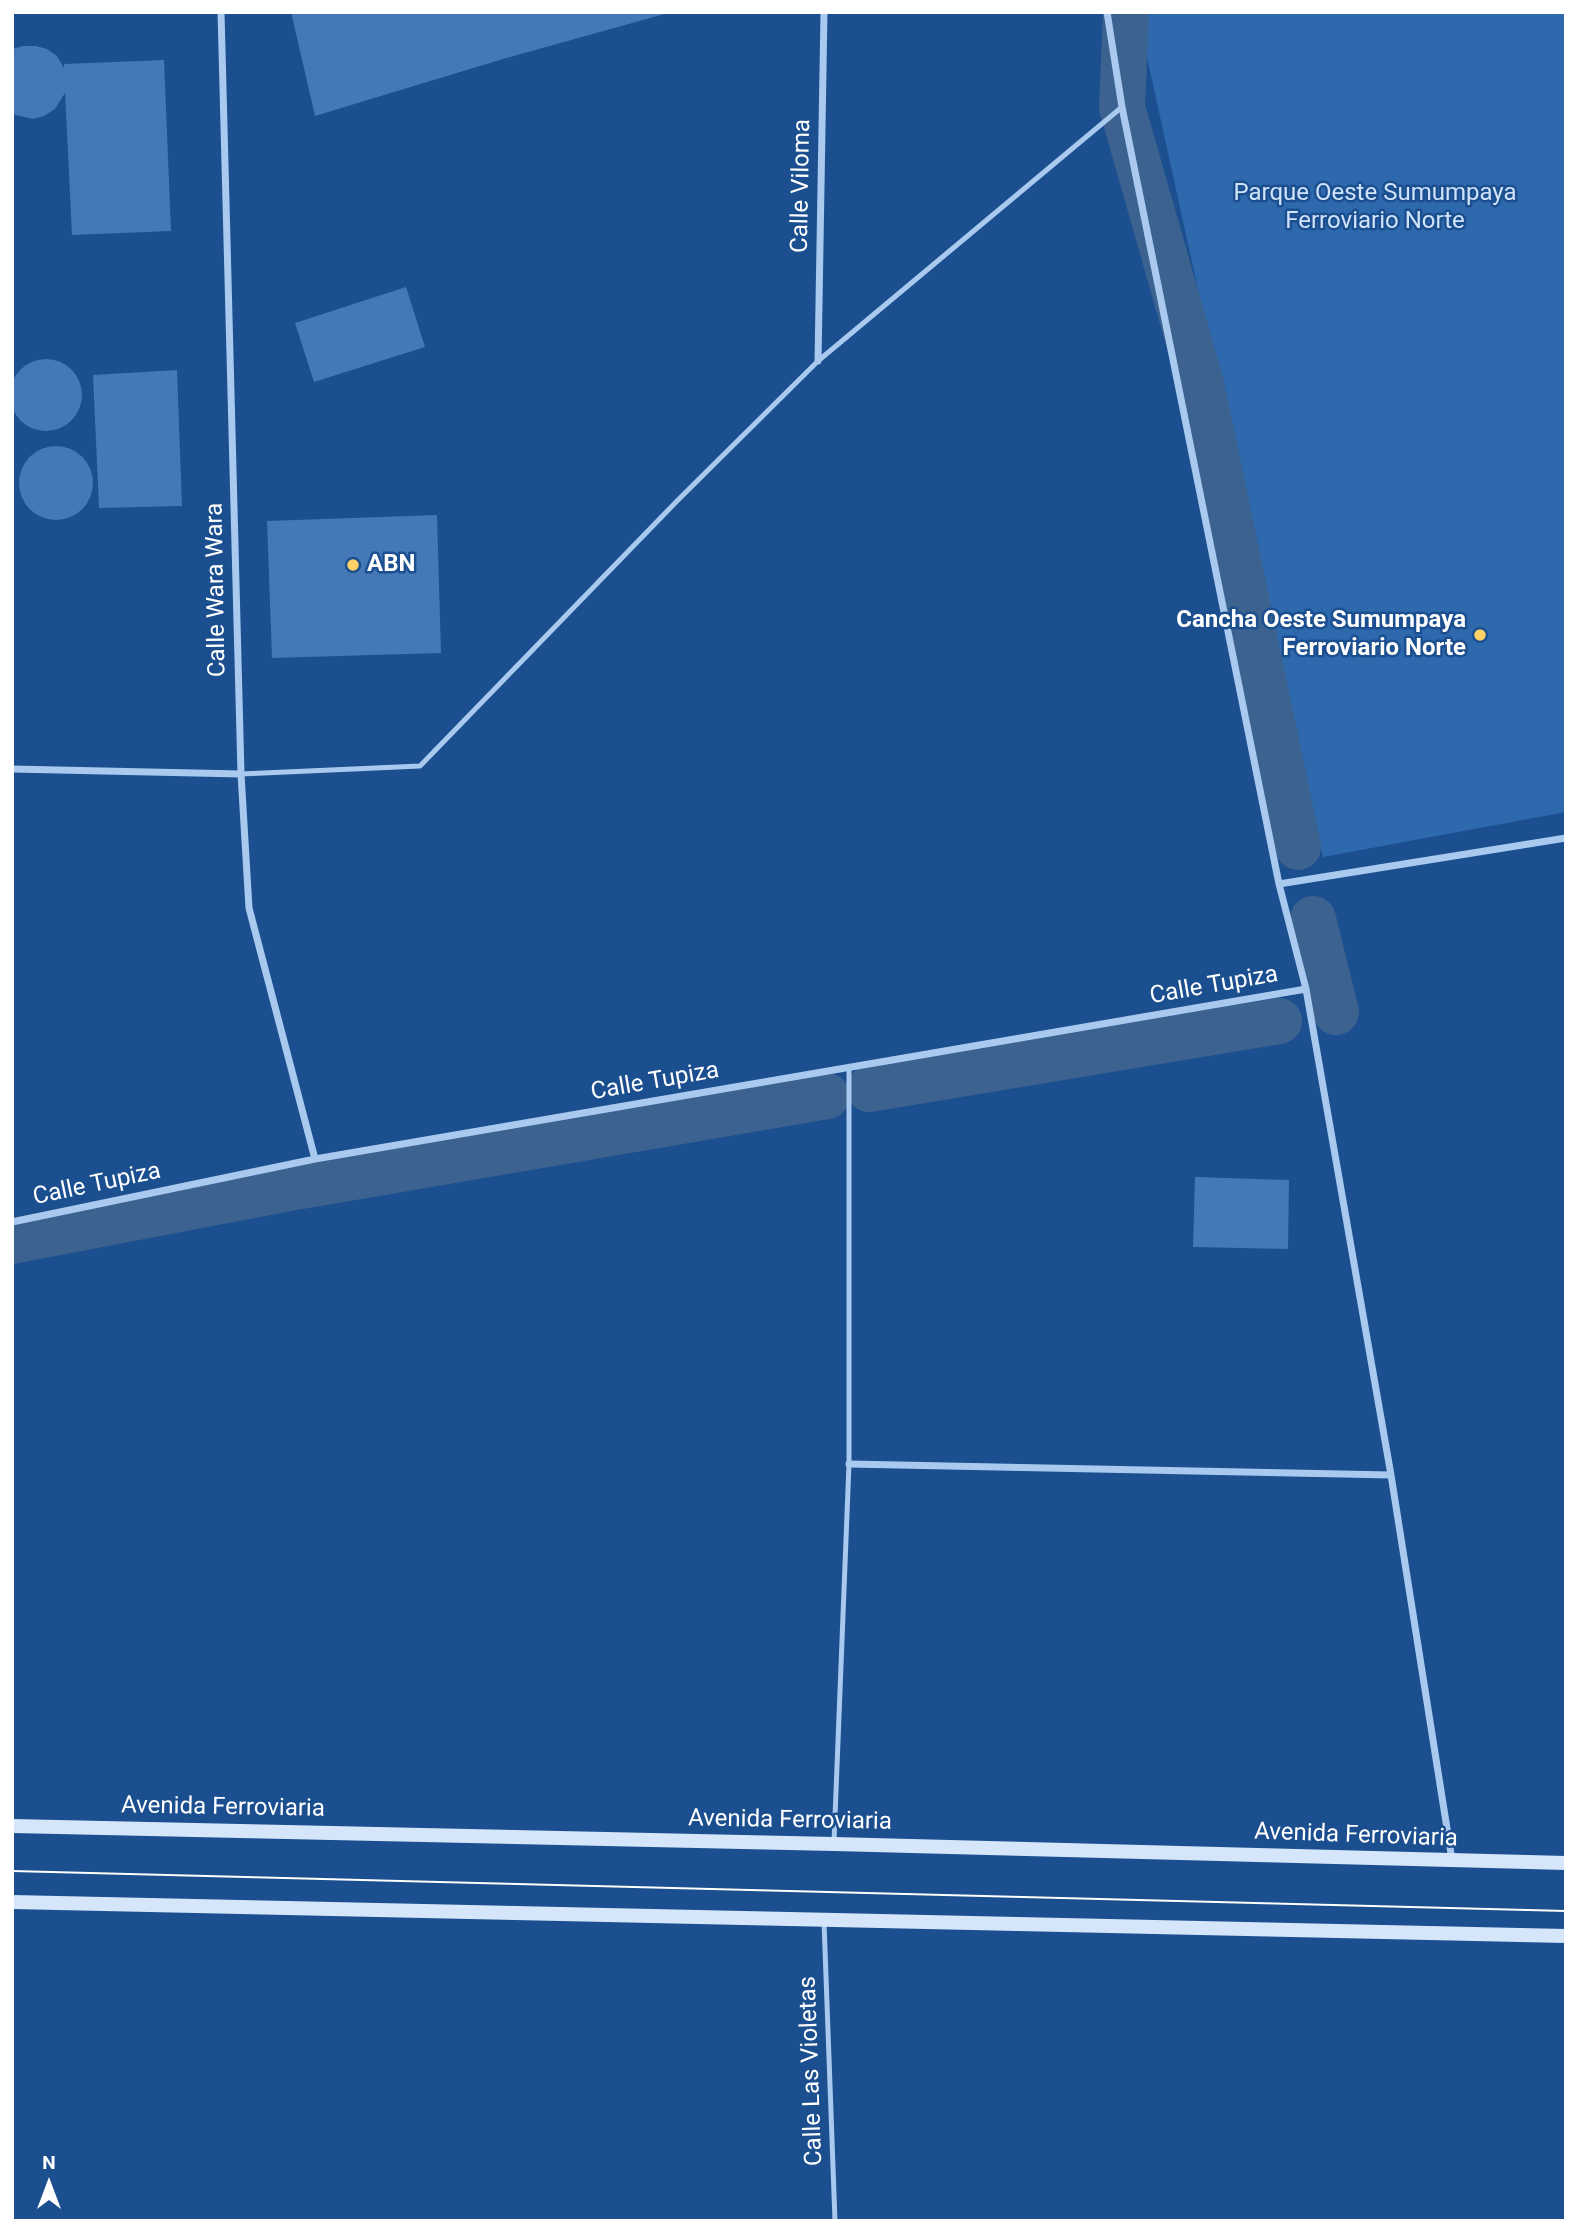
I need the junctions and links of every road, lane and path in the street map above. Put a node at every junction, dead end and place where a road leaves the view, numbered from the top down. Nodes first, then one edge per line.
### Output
1 (221, 12) edge
2 (824, 12) edge
3 (1107, 12) edge
4 (1122, 107) junction
5 (818, 361) junction
6 (12, 769) edge
7 (241, 774) junction
8 (1566, 838) edge
9 (1279, 884) junction
10 (1306, 989) junction
11 (849, 1069) junction
12 (315, 1159) junction
13 (12, 1222) edge
14 (849, 1464) junction
15 (1391, 1475) junction
16 (12, 1826) edge
17 (834, 1844) junction
18 (1452, 1861) junction
19 (1566, 1863) edge
20 (12, 1902) edge
21 (824, 1919) junction
22 (1566, 1936) edge
23 (835, 2221) edge

1 - 7 street, Calle Wara Wara
2 - 5 street, Calle Viloma
3 - 4 street
4 - 5 lane
4 - 9 street
5 - 7 lane
6 - 7 street
7 - 12 street, Calle Wara Wara
8 - 9 street
9 - 10 street
10 - 11 street, Calle Tupiza
10 - 15 street
11 - 12 street, Calle Tupiza
11 - 14 lane
12 - 13 street, Calle Tupiza
14 - 15 street
14 - 17 lane
15 - 18 street
16 - 17 street, Avenida Ferroviaria
17 - 18 street, Avenida Ferroviaria
18 - 19 street, Avenida Ferroviaria
20 - 21 street
21 - 22 street
21 - 23 lane, Calle Las Violetas

